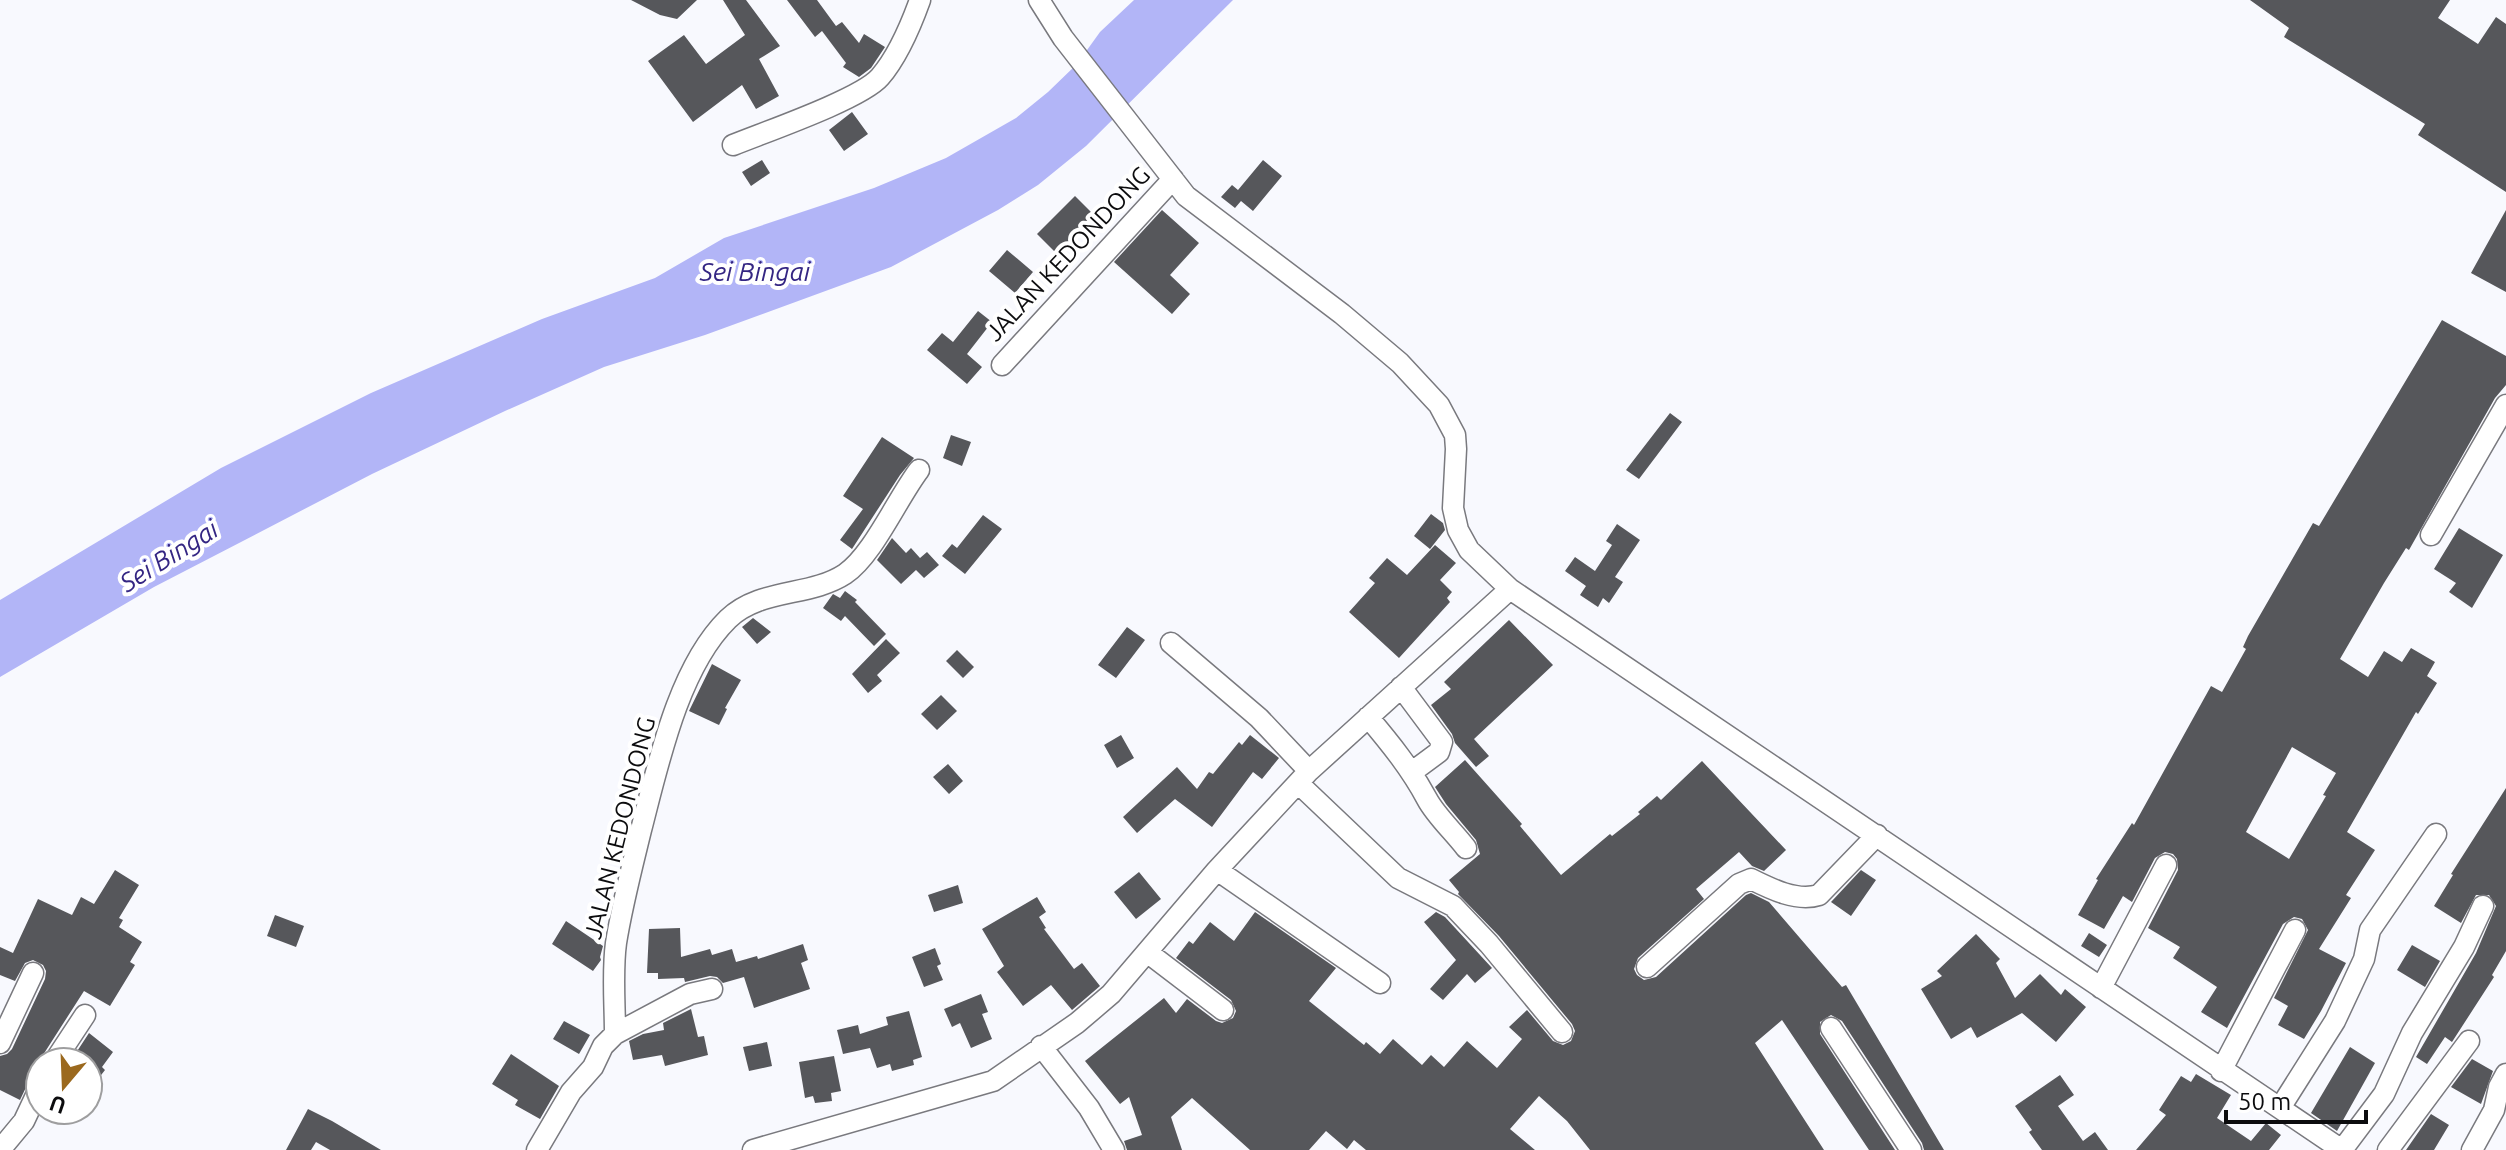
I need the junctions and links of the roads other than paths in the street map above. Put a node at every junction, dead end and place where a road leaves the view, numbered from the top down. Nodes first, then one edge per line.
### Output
1 (920, 0) edge
2 (1039, 0) edge
3 (733, 145) dead end
4 (1173, 179) junction
5 (1002, 365) dead end
6 (2506, 405) edge
7 (919, 470) dead end
8 (2431, 535) dead end
9 (1510, 589) junction
10 (1171, 643) dead end
11 (1401, 687) junction
12 (1368, 717) junction
13 (1412, 772) junction
14 (1304, 777) junction
15 (2436, 834) dead end
16 (1877, 835) junction
17 (1466, 848) dead end
18 (2166, 865) dead end
19 (1217, 870) junction
20 (2483, 906) dead end
21 (2295, 930) dead end
22 (1147, 952) junction
23 (1647, 967) dead end
24 (33, 973) dead end
25 (1380, 983) dead end
26 (2101, 988) junction
27 (712, 989) dead end
28 (1223, 1010) dead end
29 (85, 1015) dead end
30 (1831, 1028) dead end
31 (1562, 1032) dead end
32 (615, 1034) junction
33 (2469, 1041) dead end
34 (0, 1043) edge
35 (65, 1046) edge
36 (1041, 1046) junction
37 (2221, 1071) junction
38 (2506, 1074) edge
39 (2280, 1108) junction
40 (24, 1121) edge
41 (0, 1150) edge
42 (537, 1150) edge
43 (753, 1150) edge
44 (1114, 1150) edge
45 (1911, 1150) edge
46 (2342, 1150) edge
47 (2388, 1150) edge
48 (2472, 1150) edge

1 - 3 street
2 - 4 street
4 - 5 street, JALAN KEDONDONG
4 - 9 street
6 - 8 street
7 - 32 street, JALAN KEDONDONG
9 - 11 street
9 - 16 street
10 - 14 street
11 - 12 street
11 - 13 street
12 - 13 street
12 - 14 street
13 - 17 street
14 - 19 street
14 - 31 street
15 - 39 street
16 - 23 street
16 - 26 street
18 - 26 street
19 - 22 street
19 - 25 street
20 - 46 street
21 - 37 street
22 - 28 street
22 - 36 street
24 - 34 street
26 - 37 street
27 - 32 street
29 - 35 street
30 - 45 street
32 - 42 street
33 - 47 street
36 - 43 street
36 - 44 street
37 - 39 street
38 - 48 street
39 - 46 street
40 - 41 street

